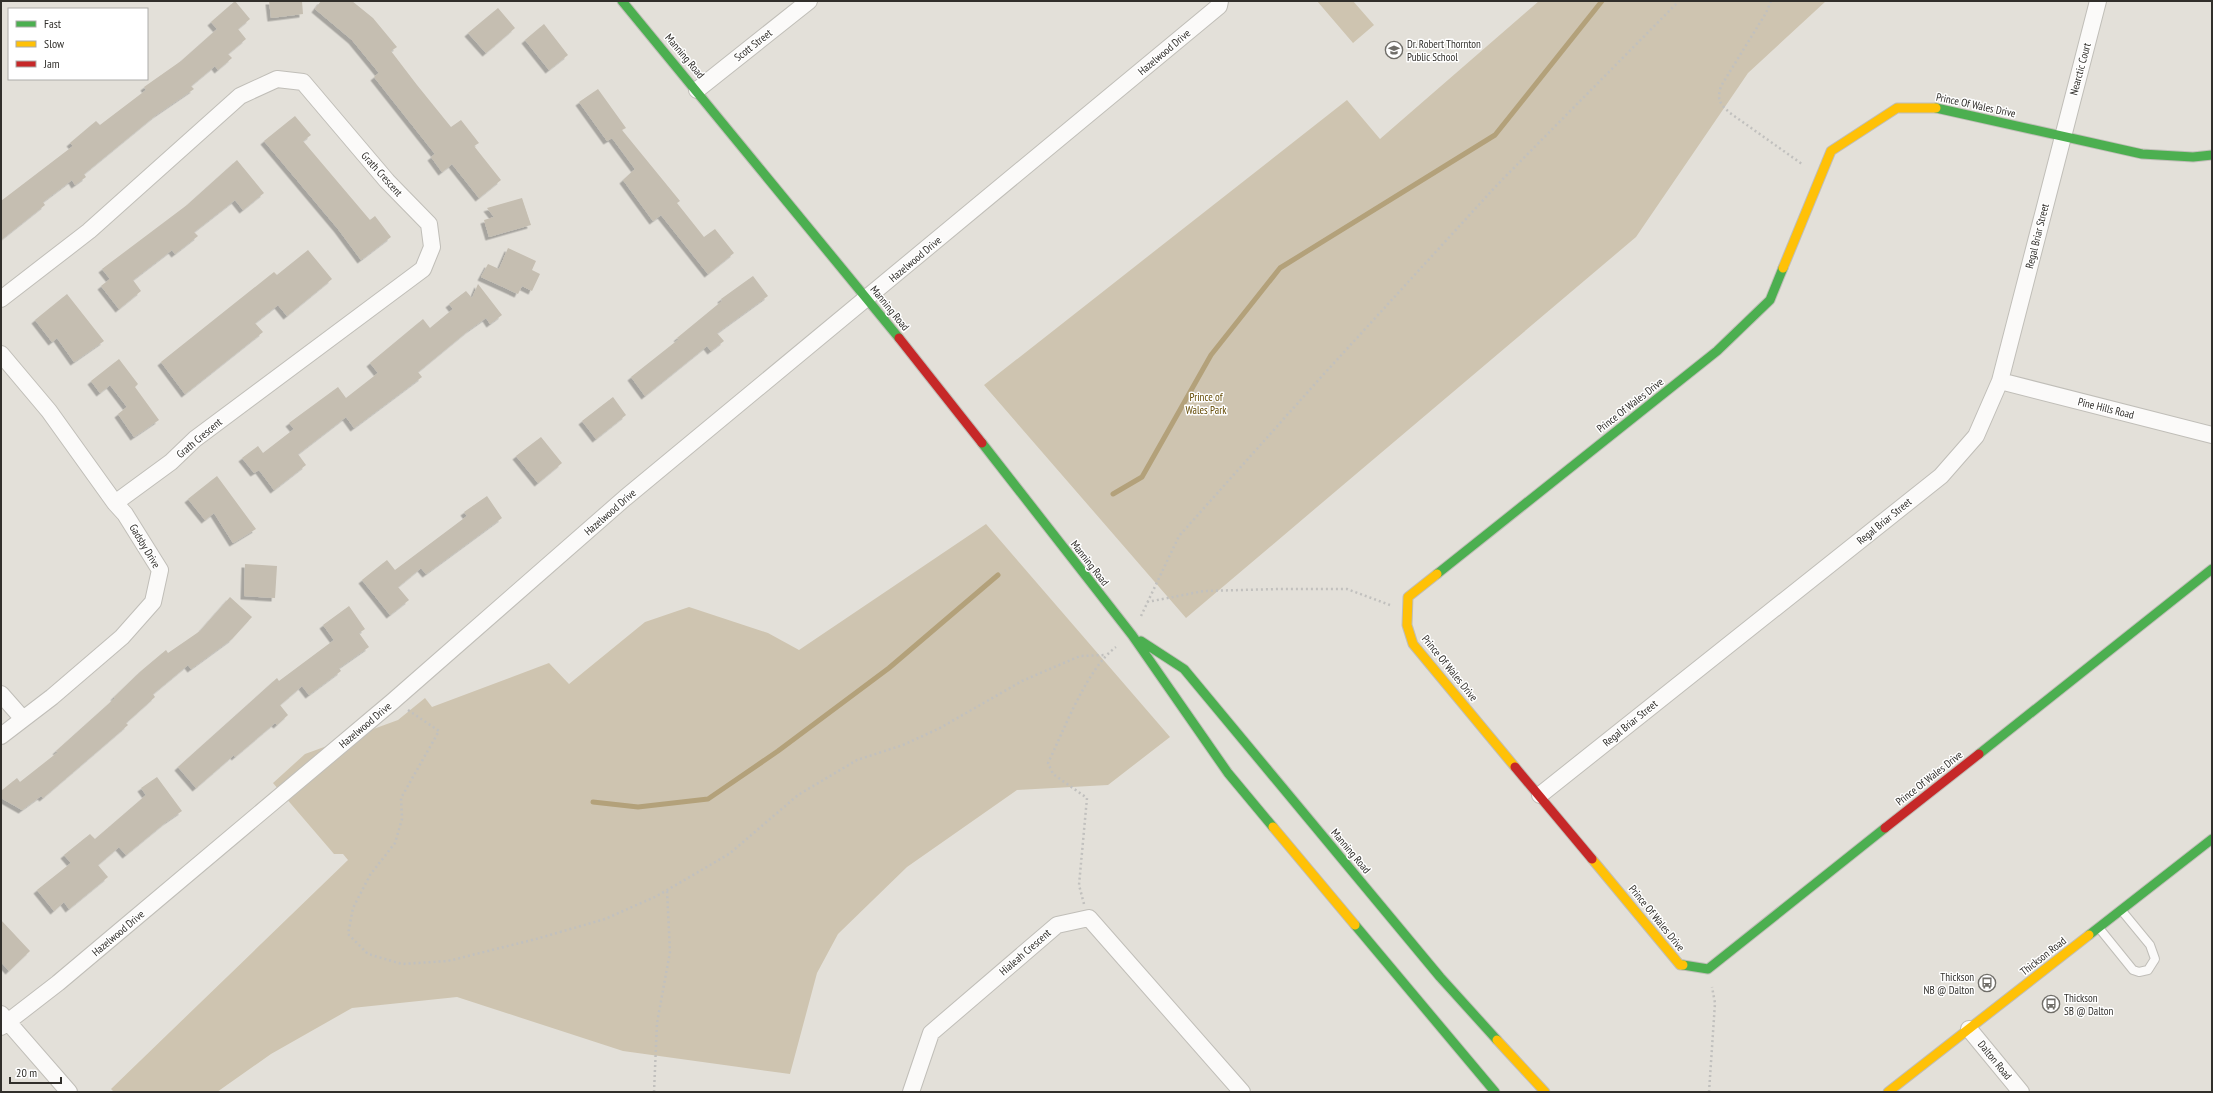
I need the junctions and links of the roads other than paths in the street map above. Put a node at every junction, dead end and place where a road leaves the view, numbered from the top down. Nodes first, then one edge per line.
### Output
1 (622, 1) edge
2 (809, 1) edge
3 (1220, 1) edge
4 (2098, 1) edge
5 (697, 90) junction
6 (2062, 136) junction
7 (2212, 155) edge
8 (1, 299) edge
9 (867, 299) junction
10 (1, 354) edge
11 (2000, 381) junction
12 (2212, 435) edge
13 (116, 503) junction
14 (2212, 569) edge
15 (1132, 635) junction
16 (1, 694) edge
17 (23, 719) junction
18 (1, 736) edge
19 (1540, 795) junction
20 (2212, 839) edge
21 (2121, 910) junction
22 (2099, 927) junction
23 (3, 1021) edge
24 (1969, 1029) junction
25 (69, 1092) edge
26 (911, 1092) edge
27 (1242, 1092) edge
28 (1495, 1092) edge
29 (1545, 1092) edge
30 (1888, 1092) edge
31 (2021, 1092) edge

1 - 5 main road, Manning Road
2 - 5 street, Scott Street
3 - 9 street, Hazelwood Drive
4 - 6 street, Nearctic Court
5 - 9 main road, Manning Road
6 - 7 main road, Prince Of Wales Drive
6 - 11 street, Regal Briar Street
6 - 19 main road, Prince Of Wales Drive
8 - 13 street, Grath Crescent
9 - 15 main road, Manning Road
9 - 23 street, Hazelwood Drive
10 - 13 street, Gadsby Drive
11 - 12 street, Pine Hills Road
11 - 19 street, Regal Briar Street
13 - 17 street, Gadsby Drive
14 - 19 main road, Prince Of Wales Drive
15 - 28 main road, Manning Road
15 - 29 main road, Manning Road
16 - 17 street
17 - 18 street, Gadsby Drive
20 - 21 main road, Thickson Road
21 - 22 main road, Thickson Road
21 - 22 lane
22 - 24 main road, Thickson Road
23 - 25 street
24 - 30 main road, Thickson Road
24 - 31 street, Dalton Road
26 - 27 street, Hialeah Crescent

